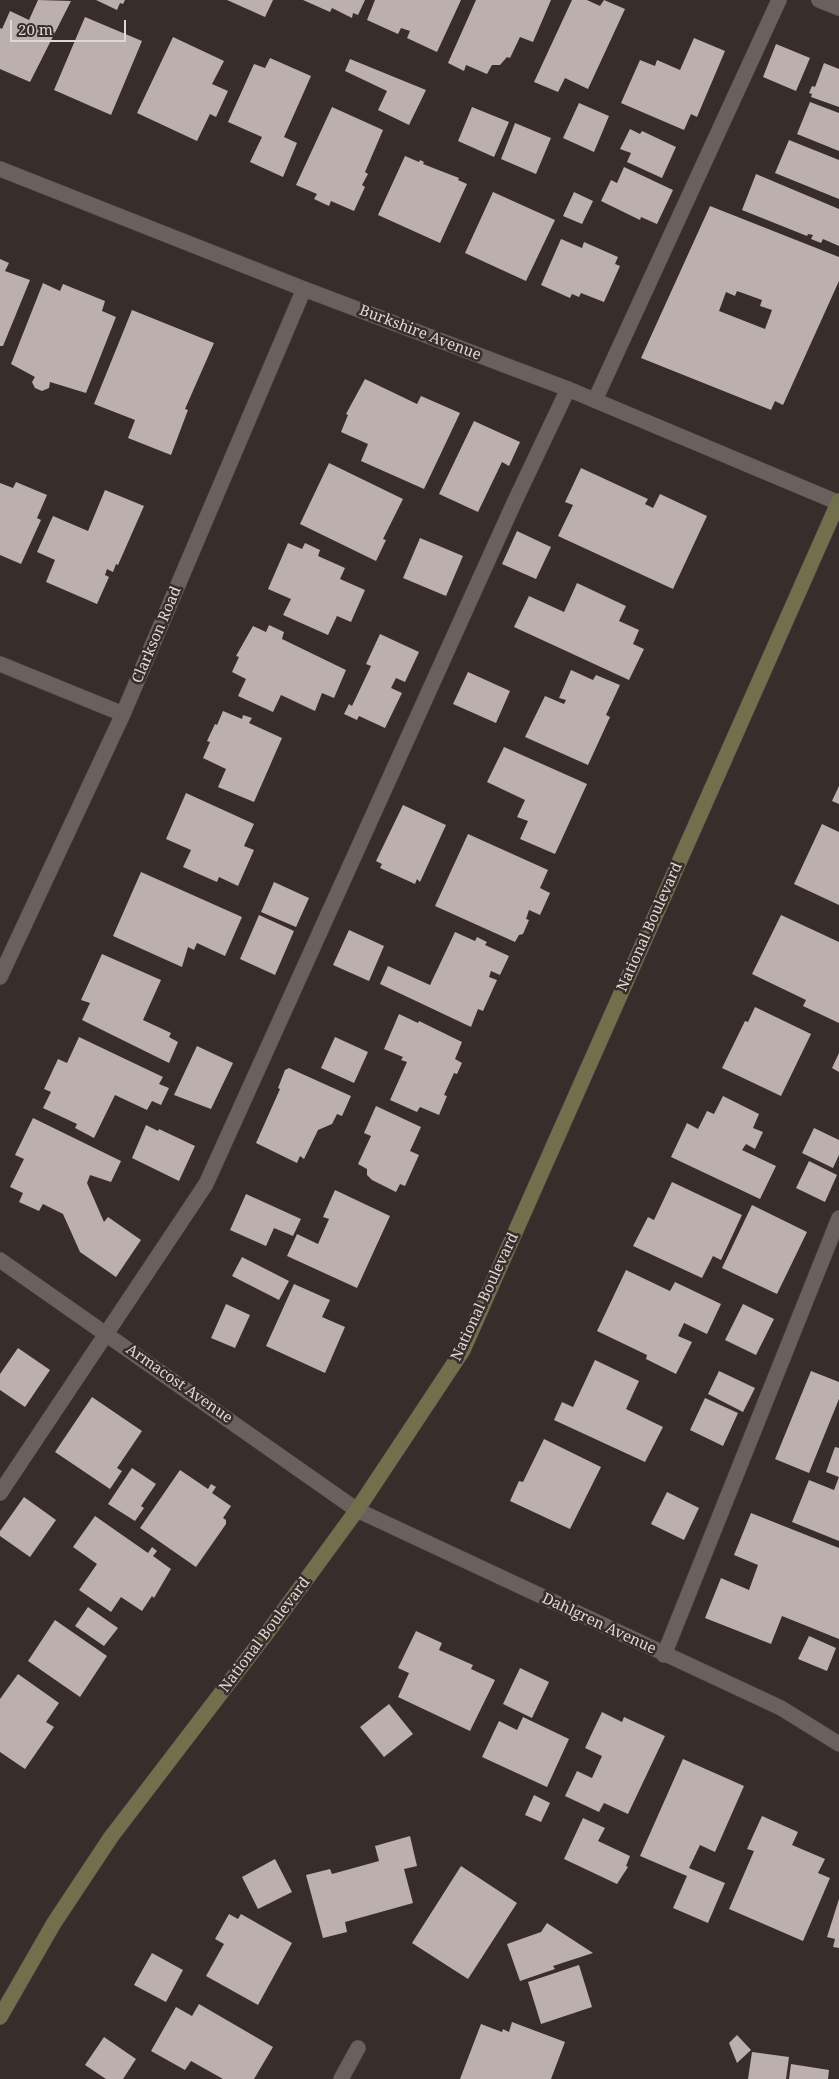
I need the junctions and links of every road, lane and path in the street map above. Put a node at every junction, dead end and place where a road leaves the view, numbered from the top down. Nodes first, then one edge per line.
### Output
1 (779, 0) edge
2 (819, 0) edge
3 (839, 8) edge
4 (0, 169) edge
5 (304, 289) junction
6 (568, 389) junction
7 (596, 400) junction
8 (839, 502) edge
9 (0, 664) edge
10 (122, 714) junction
11 (0, 977) edge
12 (839, 1218) edge
13 (0, 1260) edge
14 (108, 1333) junction
15 (0, 1493) edge
16 (357, 1510) junction
17 (664, 1655) junction
18 (839, 1744) edge
19 (0, 2017) edge
20 (358, 2048) dead end
21 (341, 2079) edge

1 - 7 street
2 - 3 street
4 - 5 street, Burkshire Avenue
5 - 6 street, Burkshire Avenue
5 - 10 street, Clarkson Road
6 - 7 street, Burkshire Avenue
6 - 14 street
7 - 8 street, Burkshire Avenue
8 - 16 main road, National Boulevard
9 - 10 street
10 - 11 street, Clarkson Road
12 - 17 street
13 - 14 street, Armacost Avenue
14 - 15 street
14 - 16 street, Armacost Avenue
16 - 17 street, Dahlgren Avenue
16 - 19 main road, National Boulevard
17 - 18 street, Dahlgren Avenue
20 - 21 street

